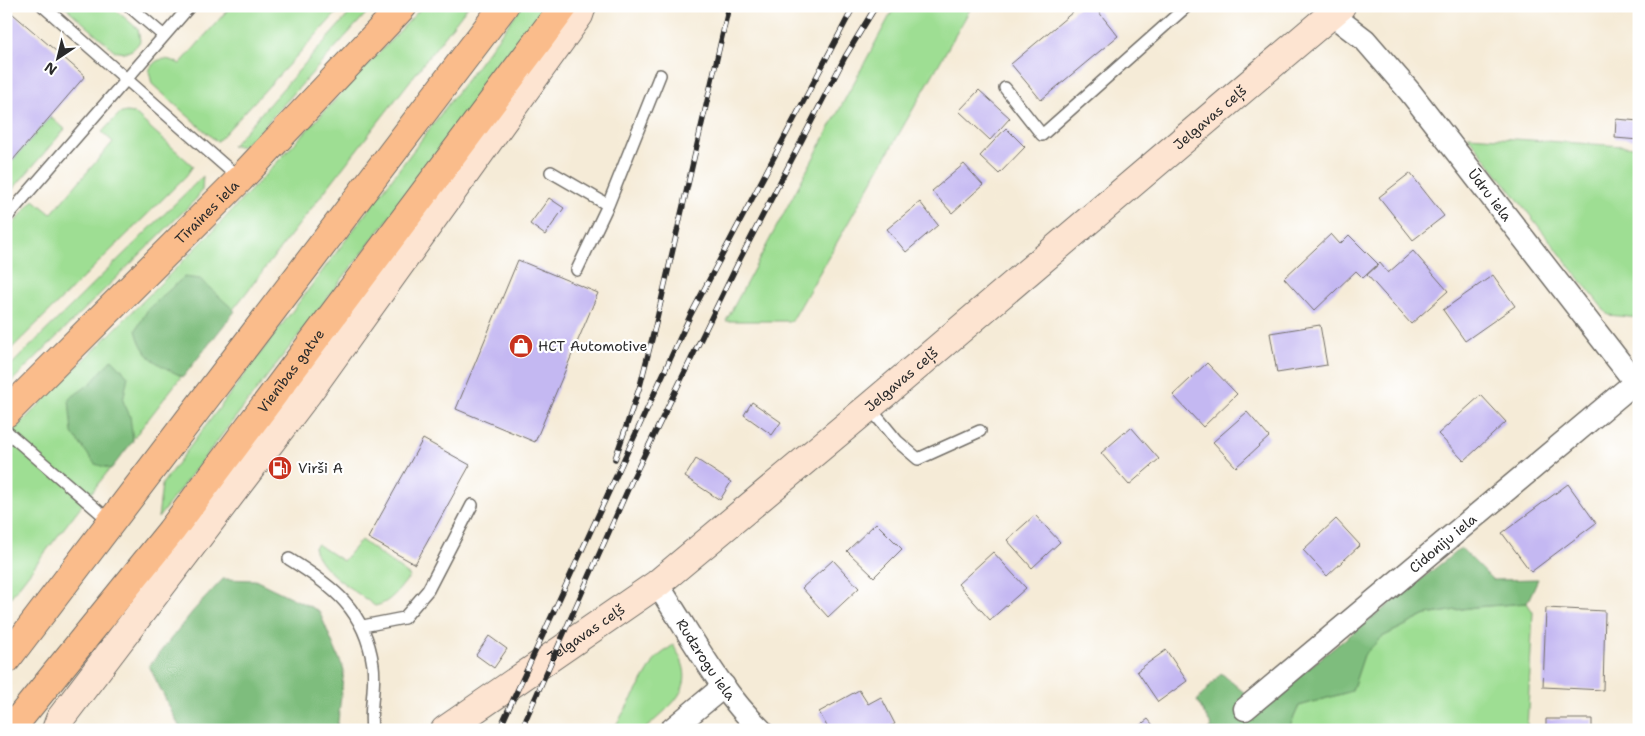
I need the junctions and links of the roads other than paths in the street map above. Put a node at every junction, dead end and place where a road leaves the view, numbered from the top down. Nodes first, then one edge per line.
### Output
1 (43, 6) edge
2 (129, 6) edge
3 (190, 6) edge
4 (403, 6) edge
5 (504, 6) edge
6 (564, 6) edge
7 (582, 6) edge
8 (1187, 6) edge
9 (1330, 9) edge
10 (164, 36) junction
11 (660, 75) dead end
12 (126, 80) junction
13 (1004, 88) dead end
14 (551, 172) dead end
15 (240, 179) junction
16 (608, 206) junction
17 (6, 218) edge
18 (577, 270) dead end
19 (1637, 382) edge
20 (869, 407) junction
21 (6, 413) edge
22 (6, 431) edge
23 (980, 431) dead end
24 (472, 505) dead end
25 (112, 523) junction
26 (289, 559) dead end
27 (657, 584) junction
28 (362, 626) junction
29 (6, 660) edge
30 (724, 686) junction
31 (1245, 709) dead end
32 (10, 730) edge
33 (56, 730) edge
34 (372, 730) edge
35 (445, 730) edge
36 (671, 730) edge
37 (761, 730) edge

1 - 12 lane
2 - 10 lane
3 - 10 lane
4 - 15 highway, Tīraines iela
5 - 25 highway
6 - 32 highway, Vienības gatve
7 - 33 main road, Vienības gatve
8 - 13 lane
9 - 19 street, Ūdru iela
9 - 20 main road, Jelgavas ceļš
10 - 12 lane
11 - 16 lane
12 - 15 lane
12 - 17 lane
14 - 16 lane
15 - 21 highway, Tīraines iela
16 - 18 lane
19 - 31 street, Cidoniju iela
20 - 23 lane
20 - 27 main road, Jelgavas ceļš
22 - 25 lane
24 - 28 lane
25 - 29 highway
26 - 28 lane
27 - 30 street, Rudzrogu iela
27 - 35 main road, Jelgavas ceļš
28 - 34 lane
30 - 36 street
30 - 37 street, Rudzrogu iela

